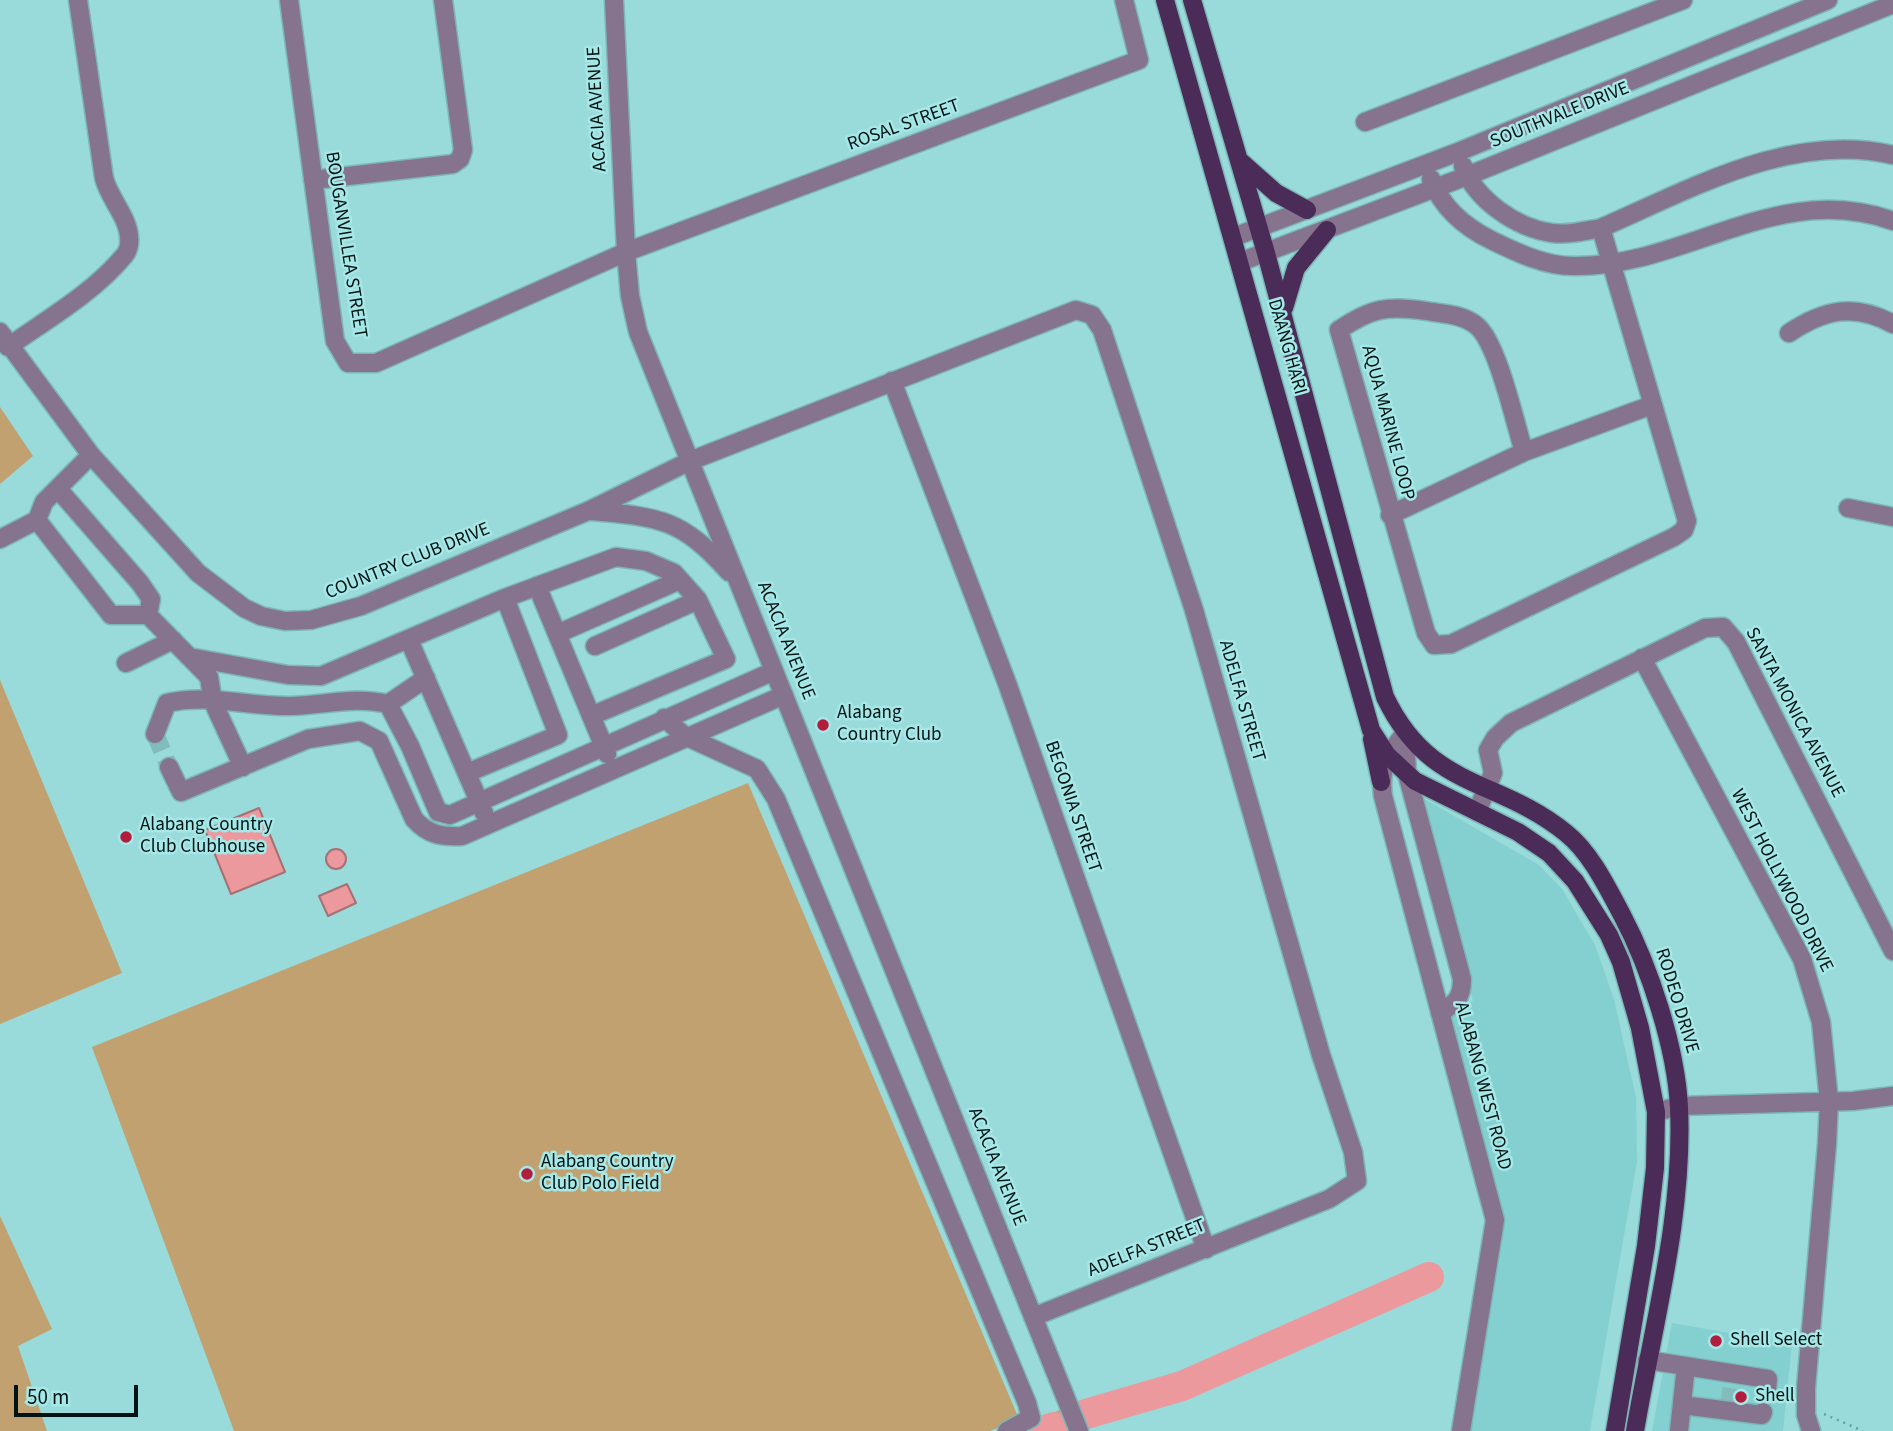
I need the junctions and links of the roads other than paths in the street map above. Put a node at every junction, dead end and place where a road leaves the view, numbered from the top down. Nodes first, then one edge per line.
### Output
1 (78, 0) edge
2 (289, 0) edge
3 (443, 0) edge
4 (614, 0) edge
5 (1124, 0) edge
6 (1165, 0) edge
7 (1192, 0) edge
8 (1683, 0) edge
9 (1828, 0) edge
10 (1893, 4) edge
11 (1365, 122) dead end
12 (1458, 152) junction
13 (1893, 155) edge
14 (1238, 159) junction
15 (1425, 165) junction
16 (1467, 176) junction
17 (313, 180) junction
18 (1434, 188) junction
19 (1307, 210) junction
20 (1893, 221) edge
21 (1259, 228) junction
22 (1601, 228) junction
23 (1327, 230) junction
24 (1234, 237) junction
25 (626, 252) junction
26 (1266, 253) junction
27 (1240, 262) junction
28 (1613, 264) junction
29 (1283, 315) junction
30 (1893, 324) edge
31 (1789, 333) dead end
32 (4, 340) edge
33 (891, 381) junction
34 (1652, 405) junction
35 (1524, 452) junction
36 (91, 455) junction
37 (690, 461) junction
38 (58, 489) junction
39 (1848, 508) dead end
40 (588, 511) junction
41 (1390, 515) junction
42 (1893, 517) edge
43 (37, 520) junction
44 (0, 538) edge
45 (680, 580) junction
46 (738, 582) junction
47 (537, 586) junction
48 (505, 598) junction
49 (698, 600) junction
50 (148, 615) junction
51 (557, 634) junction
52 (173, 640) junction
53 (409, 640) junction
54 (595, 646) dead end
55 (189, 657) junction
56 (1642, 658) junction
57 (126, 663) dead end
58 (774, 671) junction
59 (426, 678) junction
60 (784, 695) junction
61 (1385, 697) joint
62 (214, 702) junction
63 (388, 704) junction
64 (1365, 705) junction
65 (591, 716) junction
66 (664, 718) junction
67 (1405, 733) junction
68 (155, 734) dead end
69 (685, 736) junction
70 (603, 746) junction
71 (1387, 755) junction
72 (169, 767) tunnel mouth
73 (243, 767) junction
74 (614, 770) junction
75 (467, 773) junction
76 (1407, 774) junction
77 (1381, 782) junction
78 (1485, 790) junction
79 (480, 802) junction
80 (1477, 812) junction
81 (490, 825) junction
82 (1893, 951) edge
83 (1440, 1013) junction
84 (1893, 1096) edge
85 (1829, 1101) junction
86 (1679, 1106) junction
87 (1656, 1112) junction
88 (1206, 1249) junction
89 (1033, 1317) junction
90 (1647, 1360) junction
91 (1686, 1366) junction
92 (1767, 1390) dead end
93 (1682, 1405) junction
94 (1763, 1412) dead end
95 (1007, 1431) edge
96 (1079, 1431) edge
97 (1461, 1431) edge
98 (1615, 1431) edge
99 (1635, 1431) edge
100 (1679, 1431) edge
101 (1811, 1431) edge

1 - 32 street
2 - 17 street, BOUGANVILLEA STREET
3 - 17 street
4 - 25 street, ACACIA AVENUE
5 - 25 street, ROSAL STREET
6 - 24 main road, DAANG HARI
7 - 14 main road, DAANG HARI
8 - 11 street
9 - 12 street, SOUTHVALE DRIVE
10 - 16 street, SOUTHVALE DRIVE
12 - 15 street, SOUTHVALE DRIVE
12 - 16 street
13 - 22 street
14 - 19 main road
14 - 21 main road, DAANG HARI
15 - 18 street
15 - 19 street, SOUTHVALE DRIVE
16 - 18 street, SOUTHVALE DRIVE
16 - 22 street
17 - 25 street, BOUGANVILLEA STREET
18 - 23 street, SOUTHVALE DRIVE
18 - 28 street
19 - 21 street, SOUTHVALE DRIVE
20 - 28 street
21 - 24 street, SOUTHVALE DRIVE
21 - 26 main road, DAANG HARI
22 - 28 street
23 - 26 street, SOUTHVALE DRIVE
23 - 29 main road
24 - 27 main road, DAANG HARI
25 - 37 street, ACACIA AVENUE
26 - 27 street, SOUTHVALE DRIVE
26 - 29 main road, DAANG HARI
27 - 64 main road, DAANG HARI
28 - 34 street
29 - 61 main road, DAANG HARI
30 - 31 street
32 - 36 street, COUNTRY CLUB DRIVE
33 - 37 street, ADELFA STREET
33 - 88 street, BEGONIA STREET
33 - 88 street, ADELFA STREET
34 - 35 street
34 - 41 street
35 - 41 street
35 - 41 street, AQUA MARINE LOOP
36 - 38 street
36 - 40 street, COUNTRY CLUB DRIVE
37 - 40 street, COUNTRY CLUB DRIVE
37 - 46 street, ACACIA AVENUE
38 - 43 street
38 - 50 street
39 - 42 street
40 - 46 street
43 - 44 street
43 - 50 street
45 - 47 street
45 - 49 street
45 - 51 street
46 - 58 street, ACACIA AVENUE
47 - 48 street
47 - 51 street
48 - 53 street
48 - 75 street
49 - 54 street
49 - 65 street
50 - 52 street
51 - 65 street
52 - 55 street
52 - 57 street
53 - 55 street
53 - 59 street
55 - 62 street
56 - 78 street, SANTA MONICA AVENUE
56 - 82 street, SANTA MONICA AVENUE
56 - 85 street, WEST HOLLYWOOD DRIVE
58 - 60 street, ACACIA AVENUE
58 - 66 street
59 - 63 street
59 - 75 street
60 - 69 street
60 - 89 street, ACACIA AVENUE
61 - 67 main road, RODEO DRIVE
62 - 63 street
62 - 68 street
62 - 73 street
63 - 79 street
64 - 71 main road
64 - 77 main road
65 - 70 street
66 - 69 street
66 - 70 street
67 - 71 street
67 - 76 street
67 - 78 main road, RODEO DRIVE
69 - 74 street
69 - 95 street
70 - 74 street
70 - 79 street
71 - 76 main road
71 - 77 street, ALABANG WEST ROAD
72 - 73 street
73 - 81 street
74 - 81 street
75 - 79 street
76 - 80 main road
76 - 83 street
77 - 83 street, ALABANG WEST ROAD
78 - 80 street, SANTA MONICA AVENUE
78 - 86 main road, RODEO DRIVE
79 - 81 street
80 - 87 main road
83 - 97 street, ALABANG WEST ROAD
84 - 85 street
85 - 86 street
85 - 101 street, WEST HOLLYWOOD DRIVE
86 - 87 street
86 - 90 main road, RODEO DRIVE
87 - 98 main road
88 - 89 street, ADELFA STREET
89 - 96 street, ACACIA AVENUE
90 - 91 street
90 - 99 main road, RODEO DRIVE
91 - 92 street
91 - 93 street
93 - 94 street
93 - 100 street

